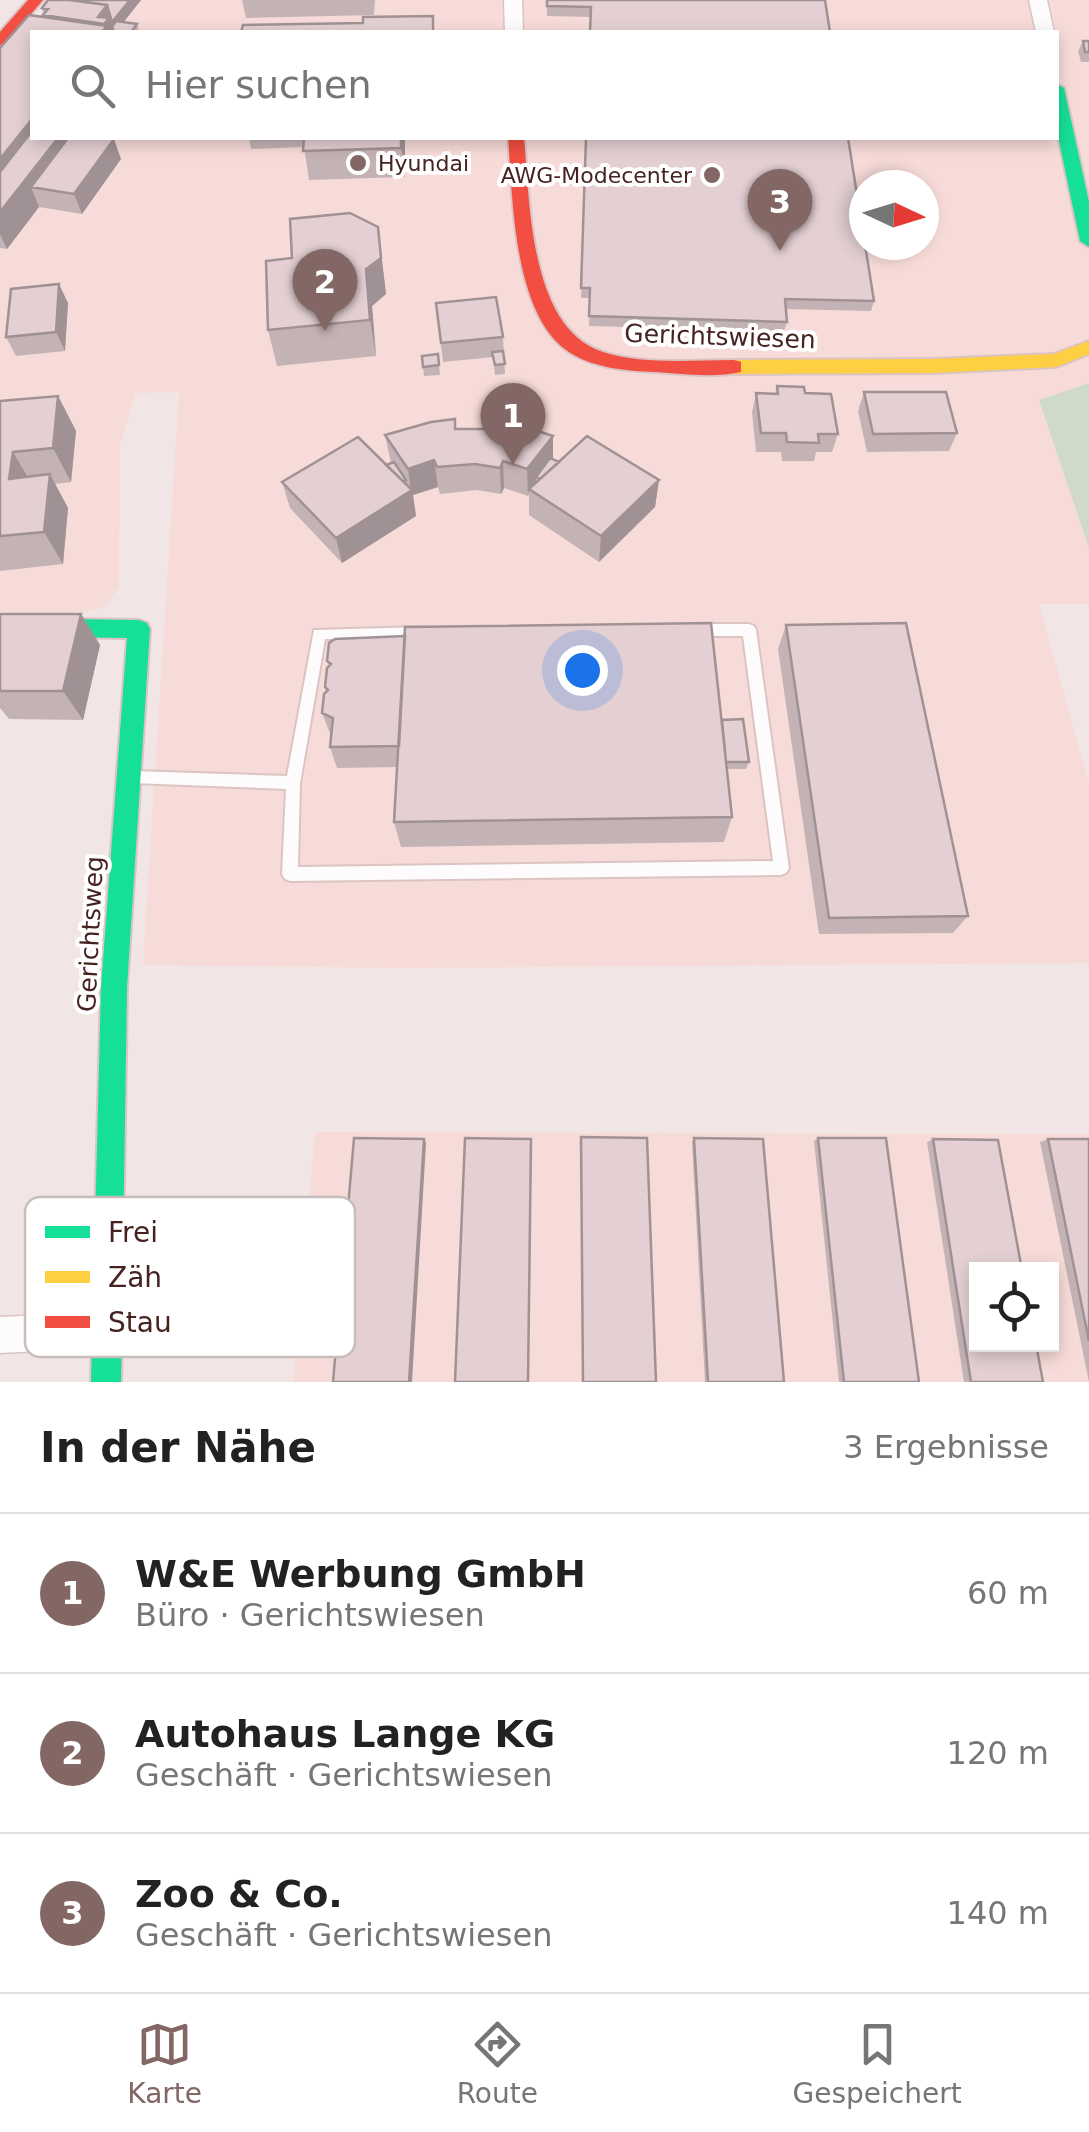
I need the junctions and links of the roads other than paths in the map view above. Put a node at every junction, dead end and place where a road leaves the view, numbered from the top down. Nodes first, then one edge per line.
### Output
1 (36, 0) edge
2 (513, 0) edge
3 (1038, 0) edge
4 (514, 30) edge
5 (1044, 30) edge
6 (0, 41) edge
7 (1059, 102) edge
8 (516, 140) edge
9 (1089, 241) edge
10 (1089, 347) edge
11 (0, 627) edge
12 (670, 630) edge
13 (433, 633) edge
14 (128, 777) junction
15 (292, 782) junction
16 (108, 1197) edge
17 (25, 1334) edge
18 (0, 1335) edge
19 (105, 1357) edge
20 (106, 1382) edge

1 - 6 street
2 - 4 street
3 - 5 street
7 - 9 street
8 - 10 street, Gerichtswiesen
11 - 14 street, Gerichtsweg
12 - 15 lane
13 - 15 lane
14 - 15 lane
14 - 16 street, Gerichtsweg
17 - 18 street
19 - 20 street, Gerichtsweg

